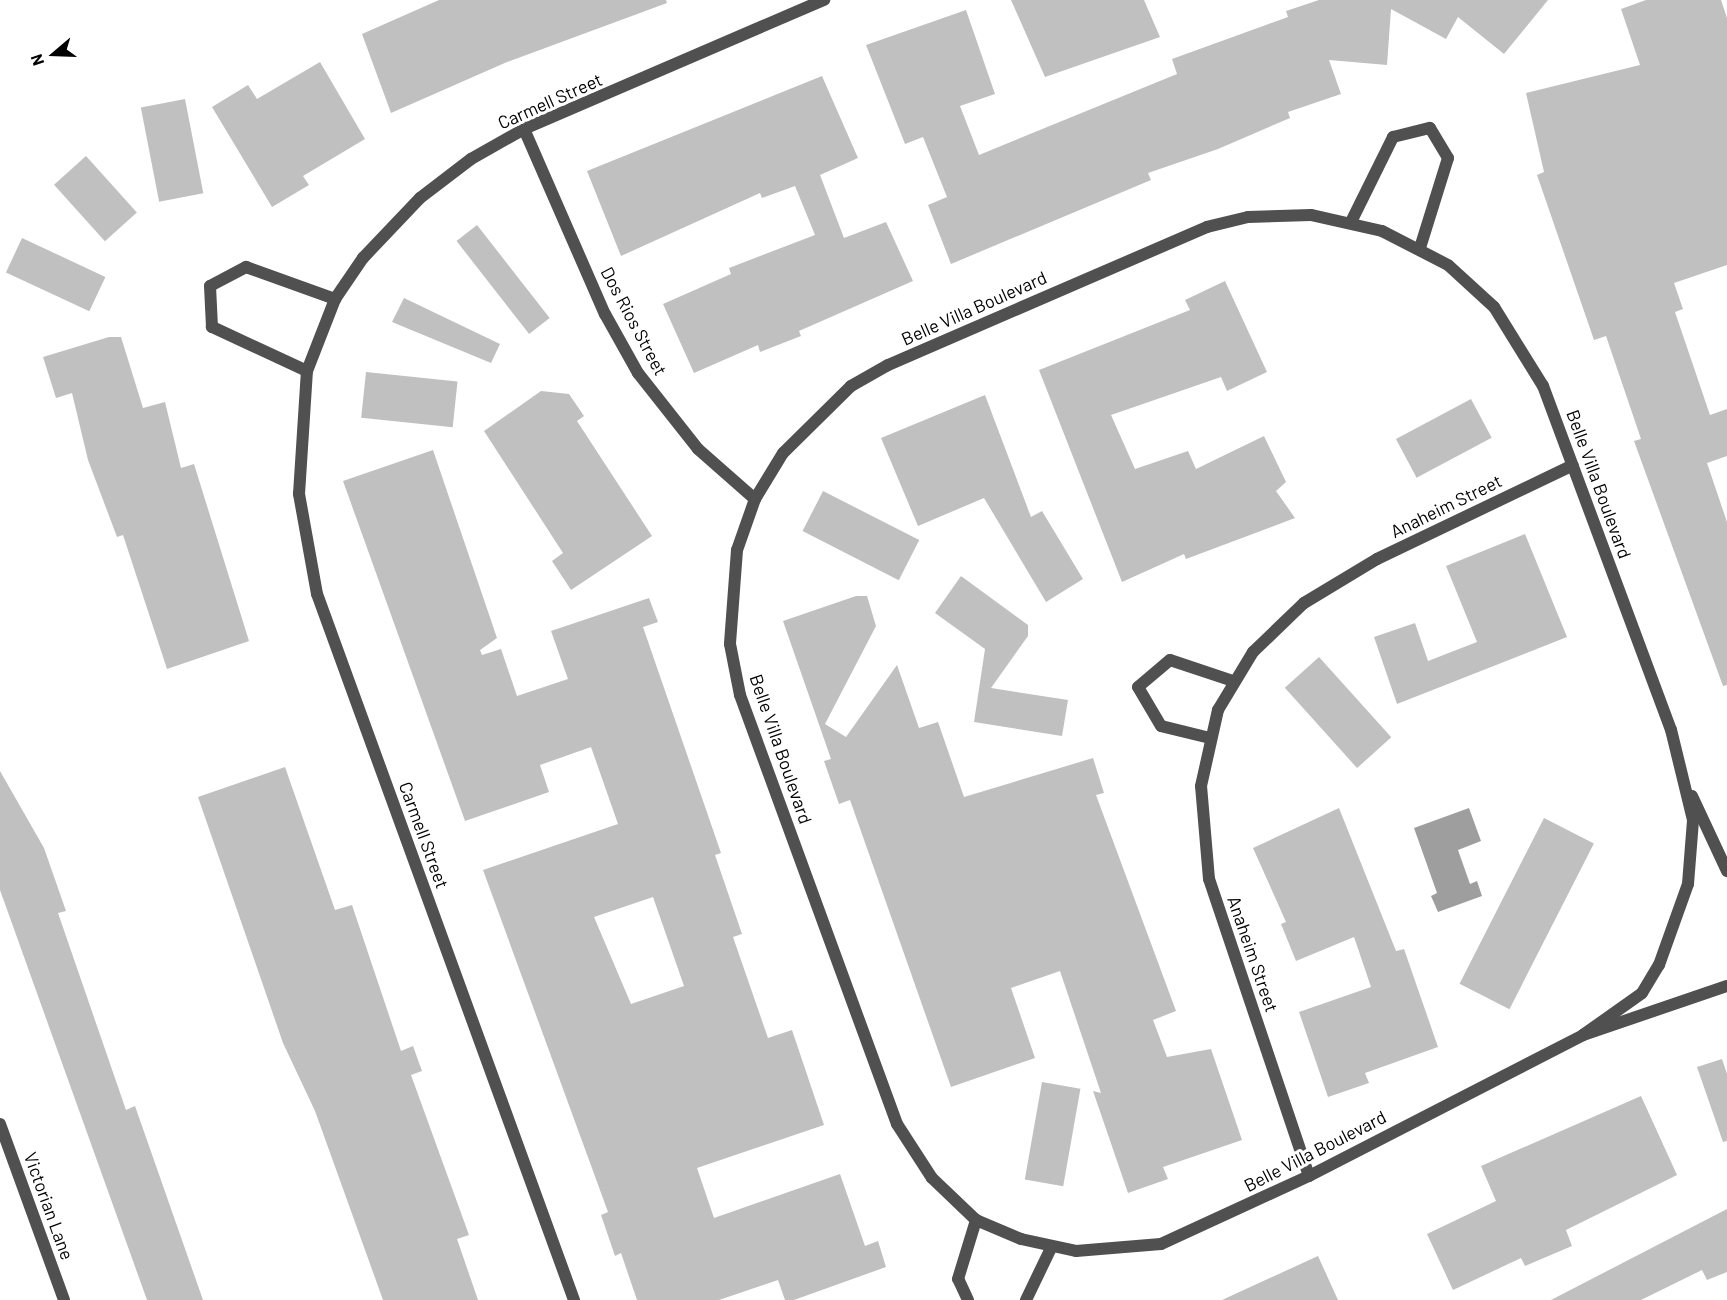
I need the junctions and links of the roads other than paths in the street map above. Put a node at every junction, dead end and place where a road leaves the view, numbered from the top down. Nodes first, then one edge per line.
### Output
1 (824, 0) edge
2 (524, 129) junction
3 (1352, 222) junction
4 (1420, 248) junction
5 (335, 299) junction
6 (307, 371) junction
7 (1573, 465) junction
8 (755, 499) junction
9 (1233, 681) junction
10 (1210, 738) junction
11 (1682, 774) junction
12 (1727, 871) edge
13 (1727, 986) edge
14 (1583, 1035) junction
15 (0, 1124) edge
16 (1309, 1176) junction
17 (976, 1220) junction
18 (1051, 1248) junction
19 (64, 1300) edge
20 (574, 1300) edge
21 (968, 1300) edge
22 (1026, 1300) edge

1 - 2 street, Carmell Street
2 - 5 street, Carmell Street
2 - 8 street, Dos Rios Street
3 - 4 street, Belle Villa Boulevard
3 - 4 street
3 - 8 street, Belle Villa Boulevard
4 - 7 street, Belle Villa Boulevard
5 - 6 street, Carmell Street
5 - 6 street
6 - 20 street, Carmell Street
7 - 9 street, Anaheim Street
7 - 11 street, Belle Villa Boulevard
8 - 17 street, Belle Villa Boulevard
9 - 10 street, Anaheim Street
9 - 10 street
10 - 16 street, Anaheim Street
11 - 12 street, Belle Villa Boulevard
11 - 14 street, Belle Villa Boulevard
13 - 14 street, Belle Villa Boulevard
14 - 16 street, Belle Villa Boulevard
15 - 19 street, Victorian Lane
16 - 18 street, Belle Villa Boulevard
17 - 18 street, Belle Villa Boulevard
17 - 21 street
18 - 22 street

